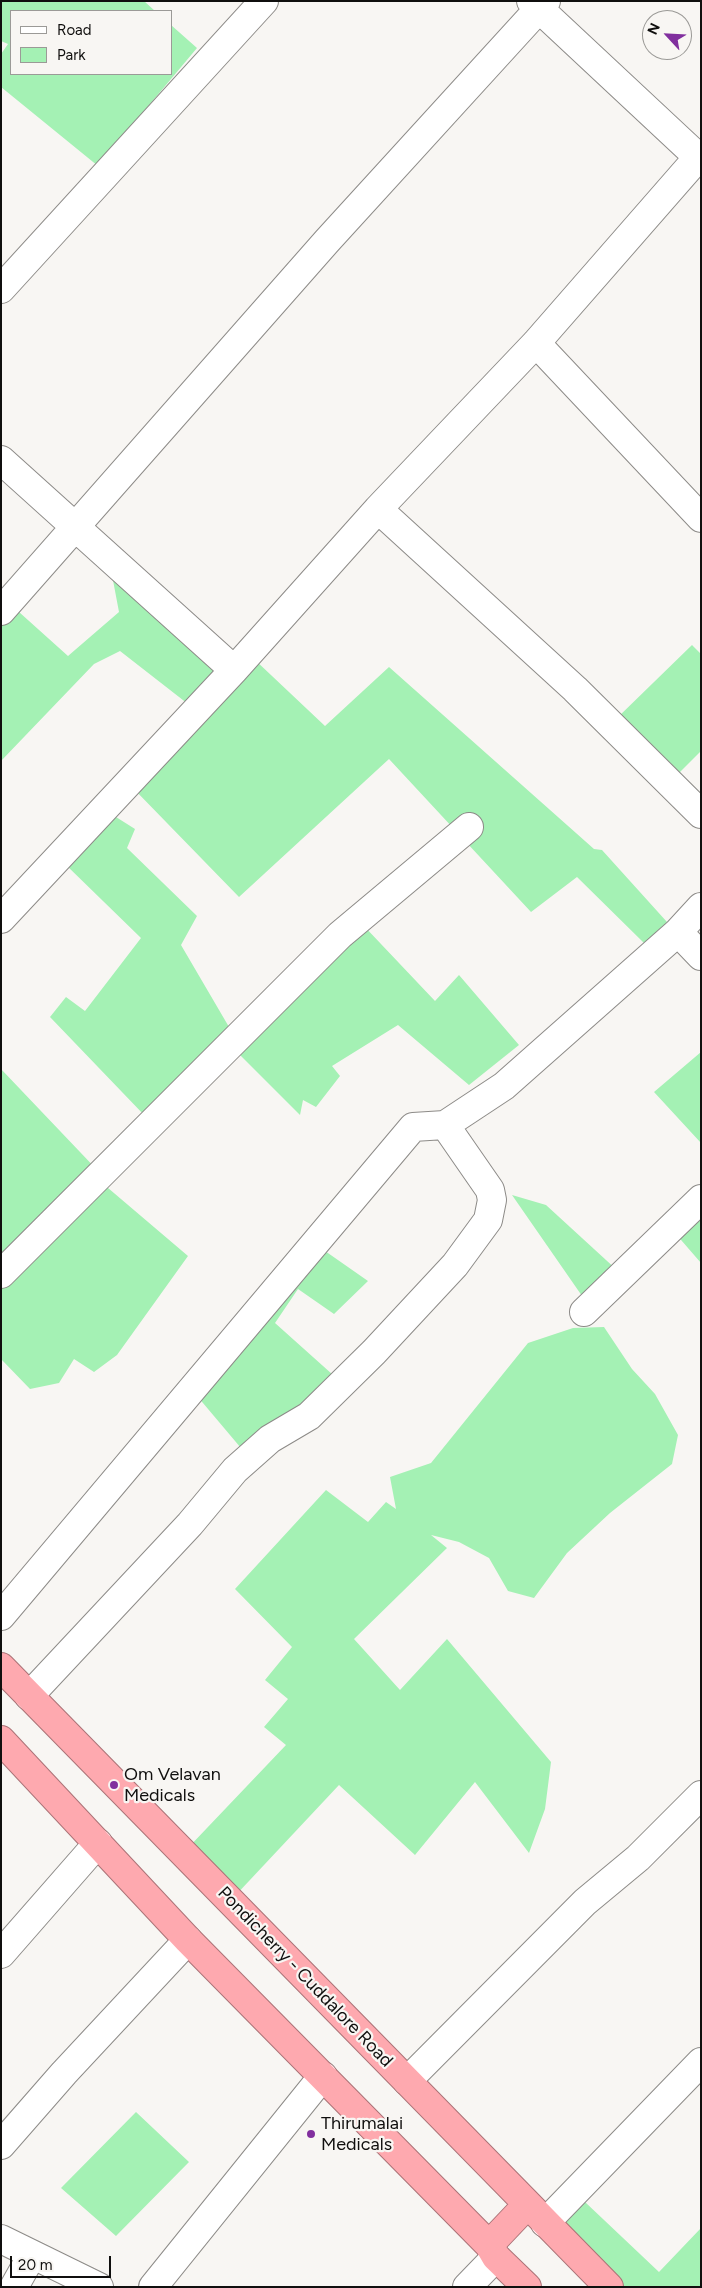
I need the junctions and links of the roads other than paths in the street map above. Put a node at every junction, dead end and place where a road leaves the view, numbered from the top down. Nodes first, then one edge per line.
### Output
1 (264, 1) edge
2 (539, 4) edge
3 (699, 155) edge
4 (1, 289) edge
5 (536, 343) junction
6 (1, 460) edge
7 (378, 509) junction
8 (701, 518) edge
9 (76, 526) junction
10 (1, 612) edge
11 (234, 670) junction
12 (701, 814) edge
13 (469, 826) dead end
14 (701, 907) edge
15 (1, 919) edge
16 (678, 932) junction
17 (701, 956) edge
18 (445, 1124) junction
19 (701, 1199) edge
20 (1, 1274) edge
21 (584, 1312) dead end
22 (1, 1616) edge
23 (1, 1667) edge
24 (29, 1696) junction
25 (5, 1751) edge
26 (701, 1795) edge
27 (98, 1843) junction
28 (188, 1940) junction
29 (1, 1954) edge
30 (701, 2062) edge
31 (323, 2076) junction
32 (407, 2081) junction
33 (1, 2145) edge
34 (536, 2214) junction
35 (1, 2239) edge
36 (492, 2251) junction
37 (32, 2255) junction
38 (14, 2287) edge
39 (99, 2287) edge
40 (153, 2287) edge
41 (467, 2287) edge
42 (527, 2287) edge
43 (608, 2287) edge

1 - 4 street
2 - 3 street
2 - 9 street
3 - 5 street
5 - 7 street
5 - 8 street
6 - 9 street
7 - 11 street
7 - 12 street
9 - 10 street
9 - 11 street
11 - 15 street
13 - 20 street
14 - 16 street
16 - 17 street
16 - 18 street
18 - 22 street
18 - 24 street
19 - 21 street
23 - 24 highway, Pondicherry - Cuddalore Road
24 - 32 highway, Pondicherry - Cuddalore Road
25 - 27 highway
26 - 32 street
27 - 28 highway
27 - 29 street
28 - 31 highway
28 - 33 street
30 - 34 street
31 - 36 highway
31 - 40 street
32 - 34 highway, Pondicherry - Cuddalore Road
34 - 36 highway
34 - 43 highway, Pondicherry - Cuddalore Road
35 - 37 street
36 - 41 street
36 - 42 highway
37 - 38 street
37 - 39 street

